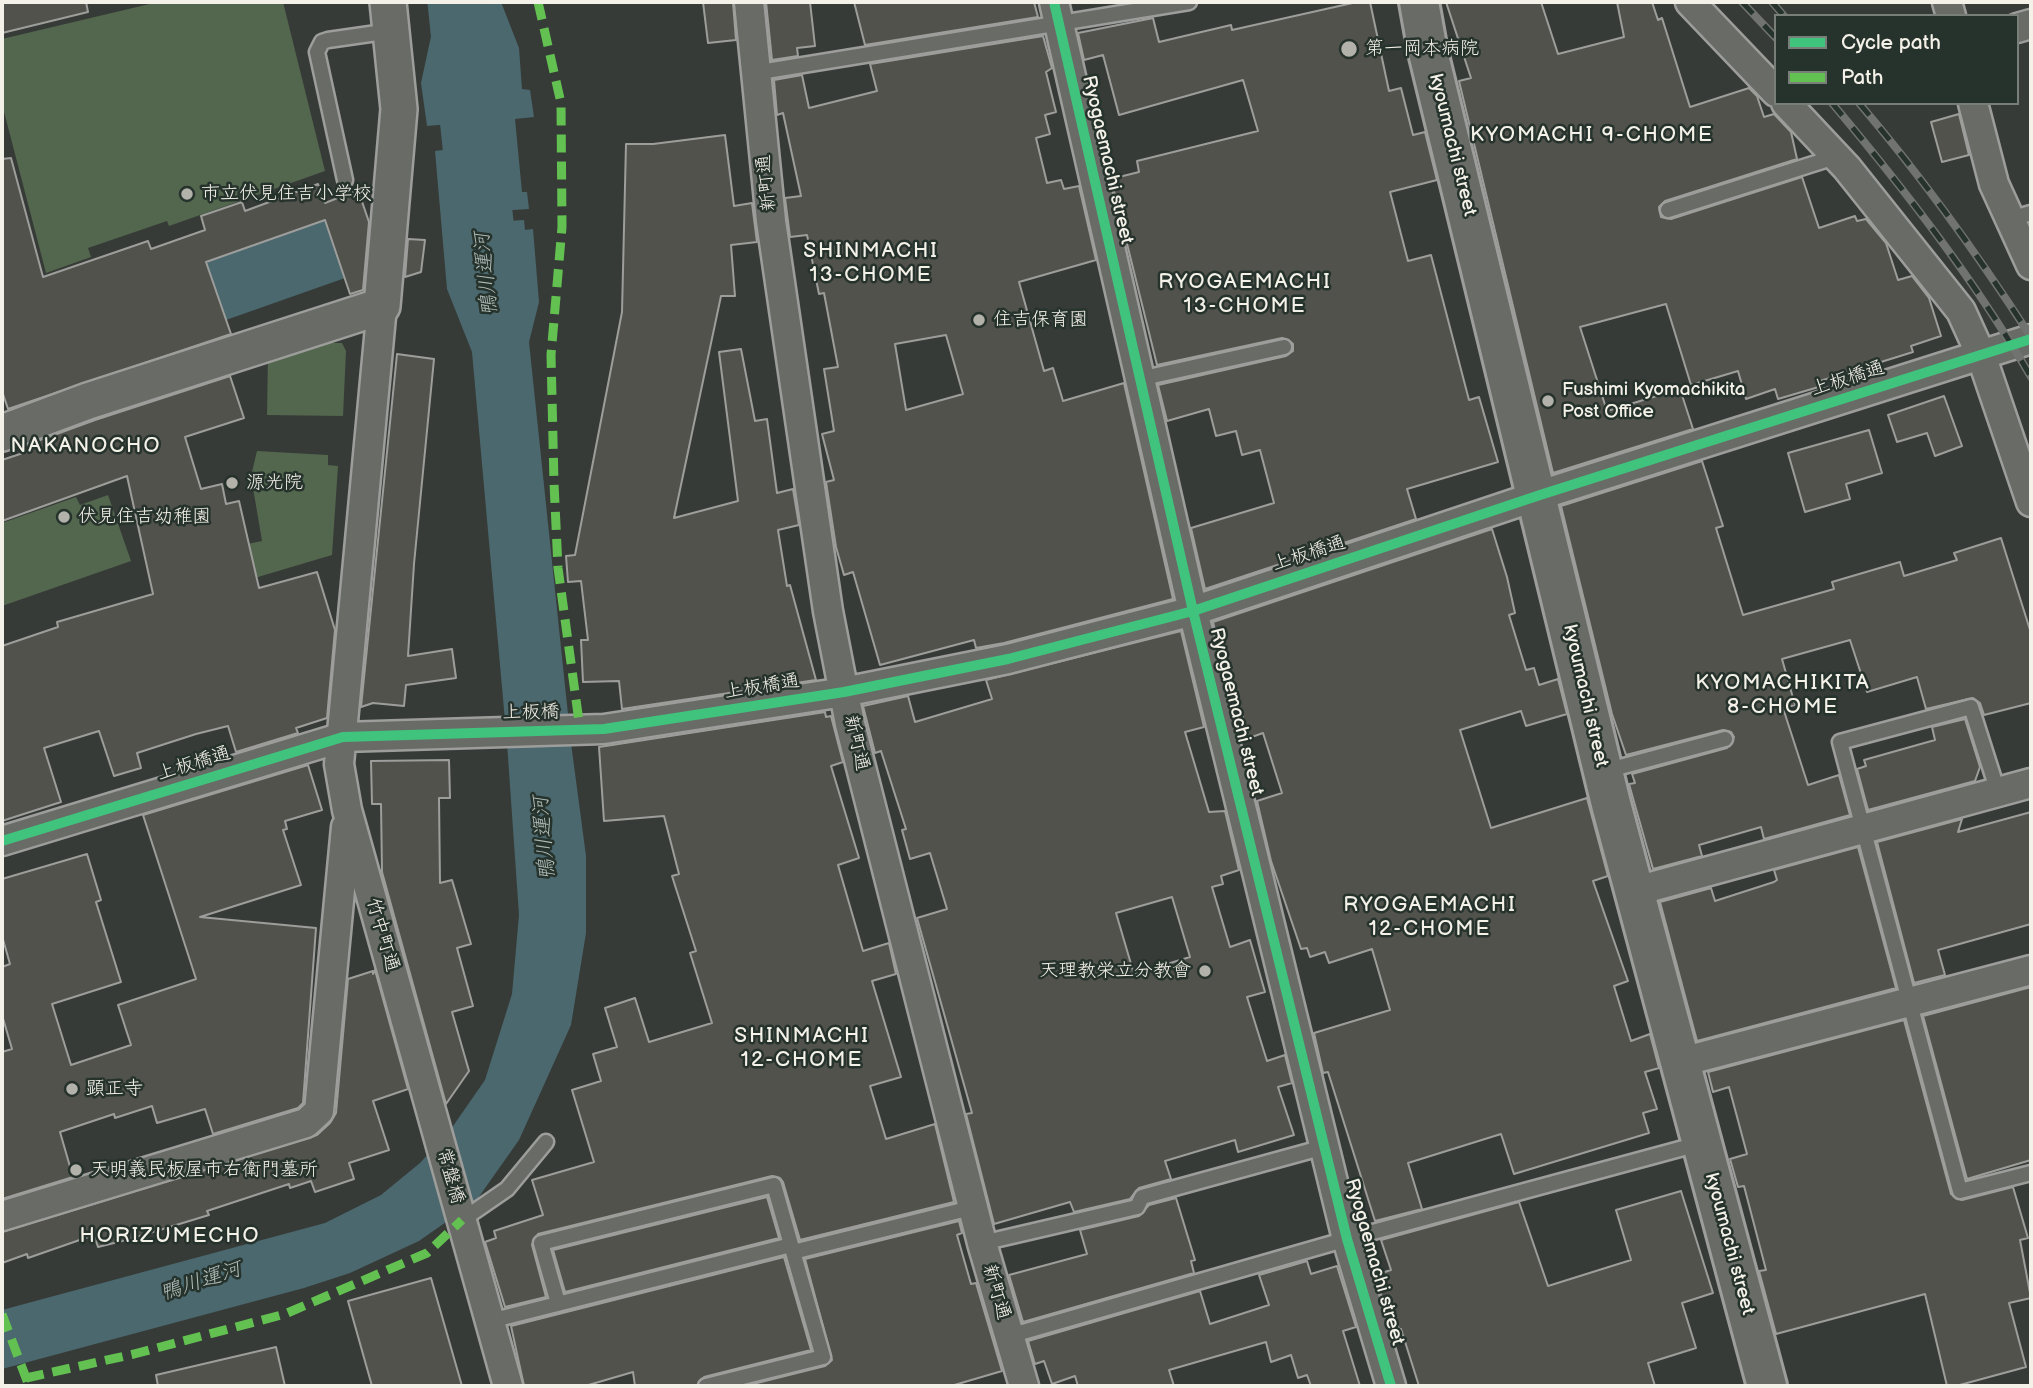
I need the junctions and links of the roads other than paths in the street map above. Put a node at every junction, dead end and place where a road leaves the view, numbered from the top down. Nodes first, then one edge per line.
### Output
1 (749, 2) edge
2 (1189, 2) edge
3 (1419, 2) edge
4 (1690, 2) edge
5 (1056, 12) edge
6 (389, 16) edge
7 (754, 73) junction
8 (1774, 90) edge
9 (1788, 105) edge
10 (1974, 105) edge
11 (1835, 157) junction
12 (345, 180) dead end
13 (1668, 210) dead end
14 (2021, 216) edge
15 (2031, 265) edge
16 (382, 306) junction
17 (2031, 339) edge
18 (1284, 347) dead end
19 (1981, 355) junction
20 (1139, 379) junction
21 (2, 433) edge
22 (1535, 497) junction
23 (2031, 502) edge
24 (1193, 611) junction
25 (844, 692) junction
26 (580, 729) joint
27 (483, 731) joint
28 (343, 737) junction
29 (1725, 739) dead end
30 (1603, 771) junction
31 (2031, 783) edge
32 (1998, 792) junction
33 (347, 810) junction
34 (1863, 830) junction
35 (2, 841) edge
36 (1636, 891) junction
37 (2031, 970) edge
38 (1909, 1002) junction
39 (1682, 1062) junction
40 (437, 1132) joint
41 (546, 1142) dead end
42 (1702, 1143) junction
43 (1324, 1147) junction
44 (2031, 1173) edge
45 (975, 1207) junction
46 (2, 1216) edge
47 (462, 1220) junction
48 (1347, 1239) junction
49 (982, 1243) junction
50 (792, 1248) junction
51 (558, 1303) junction
52 (490, 1321) junction
53 (1009, 1336) junction
54 (508, 1386) edge
55 (706, 1386) edge
56 (1024, 1386) edge
57 (1391, 1386) edge
58 (1767, 1386) edge

1 - 7 street, 新町通
2 - 5 lane
3 - 22 main road, kyoumachi street
4 - 8 street
5 - 7 lane
5 - 20 street, Ryogaemachi street
6 - 12 lane
6 - 16 street
7 - 25 street, 新町通
9 - 11 street
10 - 14 street
11 - 13 lane
11 - 19 street
14 - 15 street
16 - 21 street
16 - 28 street, 竹中町通
17 - 19 street, 上板橋通
18 - 20 lane
19 - 22 street, 上板橋通
19 - 23 street
20 - 24 street, Ryogaemachi street
22 - 24 street, 上板橋通
22 - 30 main road, kyoumachi street
24 - 25 street, 上板橋通
24 - 43 street, Ryogaemachi street
25 - 26 street, 上板橋通
25 - 45 street, 新町通
26 - 27 street, 上板橋
27 - 28 street, 上板橋通
28 - 33 street, 竹中町通
28 - 35 street, 上板橋通
29 - 30 lane
30 - 36 main road, kyoumachi street
31 - 32 street
32 - 34 street
32 - 34 lane
33 - 40 street, 竹中町通
33 - 46 street
34 - 36 street
34 - 38 lane
36 - 39 main road, kyoumachi street
37 - 38 street
38 - 39 street
38 - 44 lane
39 - 42 main road, kyoumachi street
40 - 47 street, 常盤橋
41 - 47 lane
42 - 48 lane
42 - 58 main road, kyoumachi street
43 - 48 street, Ryogaemachi street
43 - 49 lane
45 - 49 street, 新町通
45 - 50 lane
47 - 52 street
48 - 53 lane
48 - 57 street, Ryogaemachi street
49 - 53 street, 新町通
50 - 51 lane
50 - 51 lane
50 - 55 lane
51 - 52 lane
52 - 54 street
53 - 56 street, 新町通

